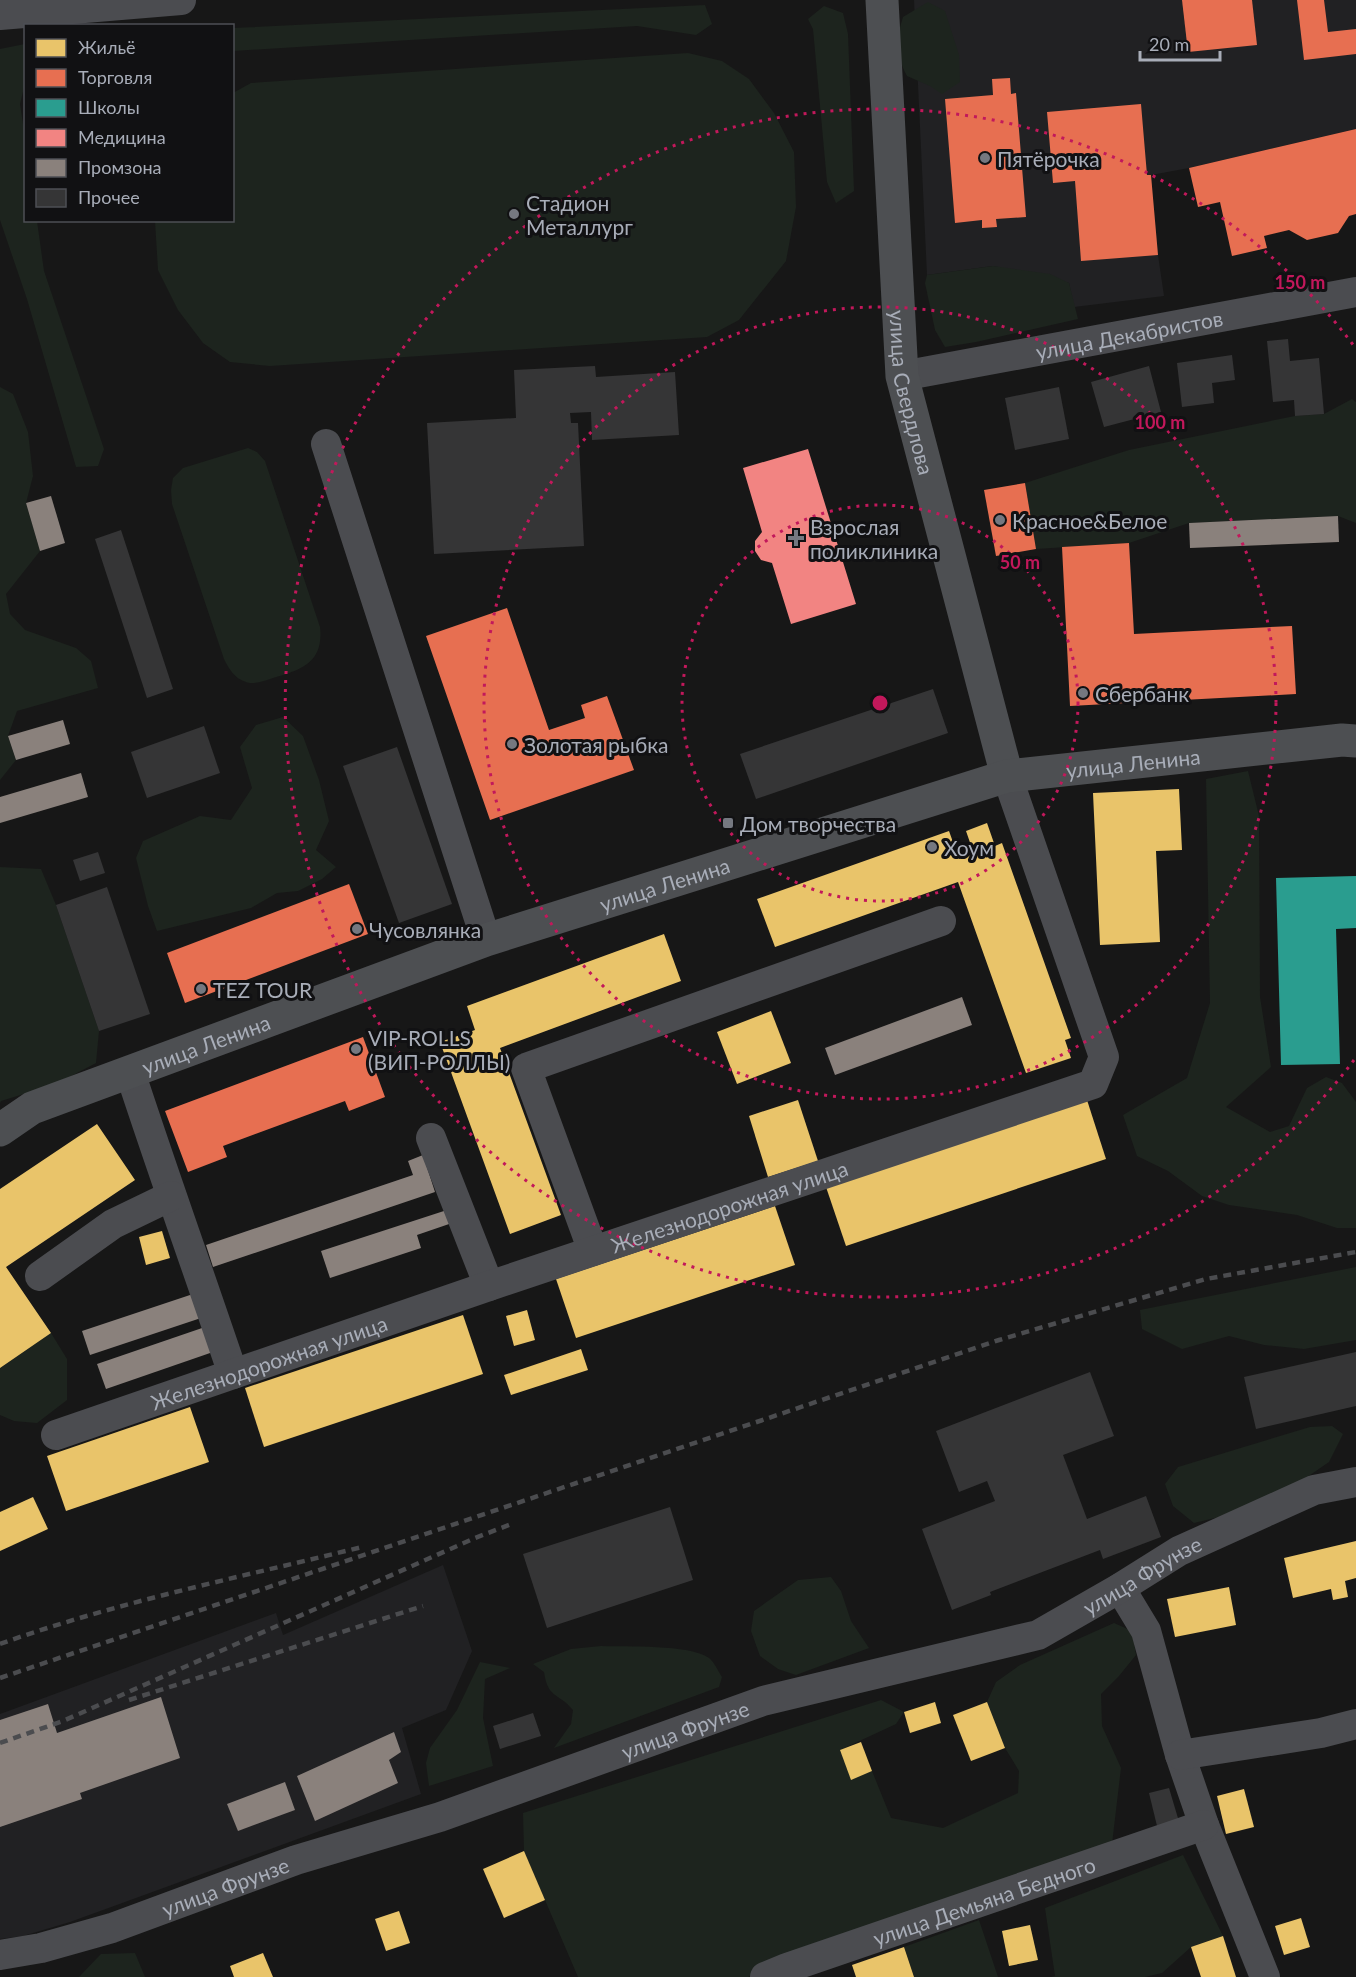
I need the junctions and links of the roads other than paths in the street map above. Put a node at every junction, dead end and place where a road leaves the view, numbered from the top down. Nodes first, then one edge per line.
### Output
1 (181, 0) edge
2 (882, 0) edge
3 (0, 15) edge
4 (1356, 292) edge
5 (902, 376) junction
6 (326, 444) dead end
7 (1356, 741) edge
8 (1007, 776) junction
9 (941, 921) dead end
10 (486, 940) junction
11 (130, 1072) junction
12 (0, 1130) edge
13 (432, 1138) dead end
14 (171, 1196) junction
15 (593, 1251) junction
16 (40, 1276) dead end
17 (489, 1286) junction
18 (233, 1374) junction
19 (56, 1435) dead end
20 (1356, 1482) edge
21 (1120, 1588) junction
22 (1356, 1724) edge
23 (1180, 1755) junction
24 (1204, 1825) junction
25 (0, 1955) edge
26 (765, 1977) edge
27 (1265, 1977) edge

1 - 3 street
2 - 5 main road, улица Свердлова
4 - 5 street, улица Декабристов
5 - 8 main road, улица Свердлова
6 - 10 street
7 - 8 main road, улица Ленина
8 - 10 main road, улица Ленина
8 - 15 street, Железнодорожная улица
9 - 15 street
10 - 11 main road, улица Ленина
11 - 12 main road, улица Ленина
11 - 14 street
13 - 17 street
14 - 16 street
14 - 18 street
15 - 17 street, Железнодорожная улица
17 - 18 street, Железнодорожная улица
18 - 19 street, Железнодорожная улица
20 - 21 street, улица Фрунзе
21 - 23 street
21 - 25 street, улица Фрунзе
22 - 23 street
23 - 24 street
24 - 26 street, улица Демьяна Бедного
24 - 27 street

